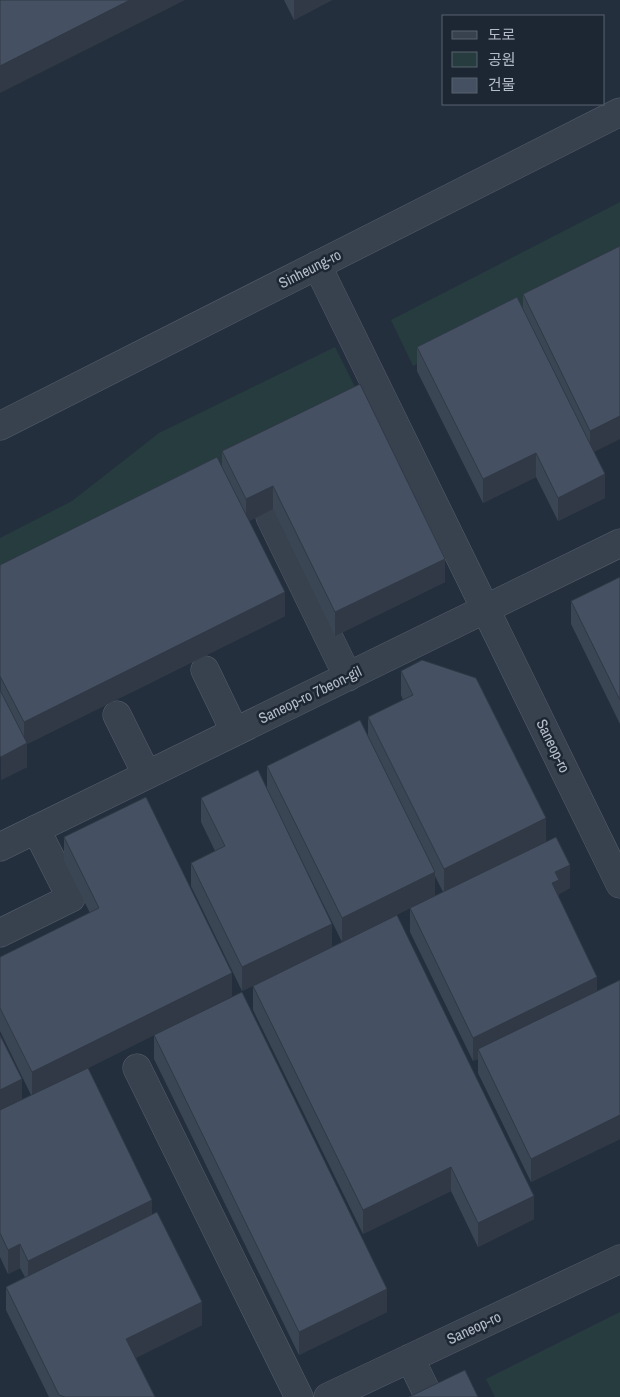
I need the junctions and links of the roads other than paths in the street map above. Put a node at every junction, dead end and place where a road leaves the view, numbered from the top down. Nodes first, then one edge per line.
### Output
1 (620, 112) edge
2 (317, 265) junction
3 (0, 426) edge
4 (270, 517) dead end
5 (620, 543) edge
6 (486, 608) junction
7 (205, 670) dead end
8 (348, 676) junction
9 (117, 715) dead end
10 (235, 732) junction
11 (147, 775) junction
12 (36, 829) junction
13 (0, 846) edge
14 (620, 884) edge
15 (0, 933) edge
16 (137, 1068) dead end
17 (620, 1259) edge
18 (410, 1358) junction
19 (299, 1397) edge
20 (328, 1397) edge
21 (429, 1397) edge

1 - 2 street, Sinheung-ro
2 - 3 street, Sinheung-ro
2 - 6 street, Saneop-ro
4 - 8 street
5 - 6 street, Saneop-ro 7beon-gil
6 - 8 street, Saneop-ro 7beon-gil
6 - 14 street, Saneop-ro
7 - 10 street
8 - 10 street, Saneop-ro 7beon-gil
9 - 11 street
10 - 11 street, Saneop-ro 7beon-gil
11 - 12 street, Saneop-ro 7beon-gil
12 - 13 street, Saneop-ro 7beon-gil
12 - 15 street
16 - 19 street
17 - 18 street, Saneop-ro
18 - 20 street, Saneop-ro
18 - 21 street

